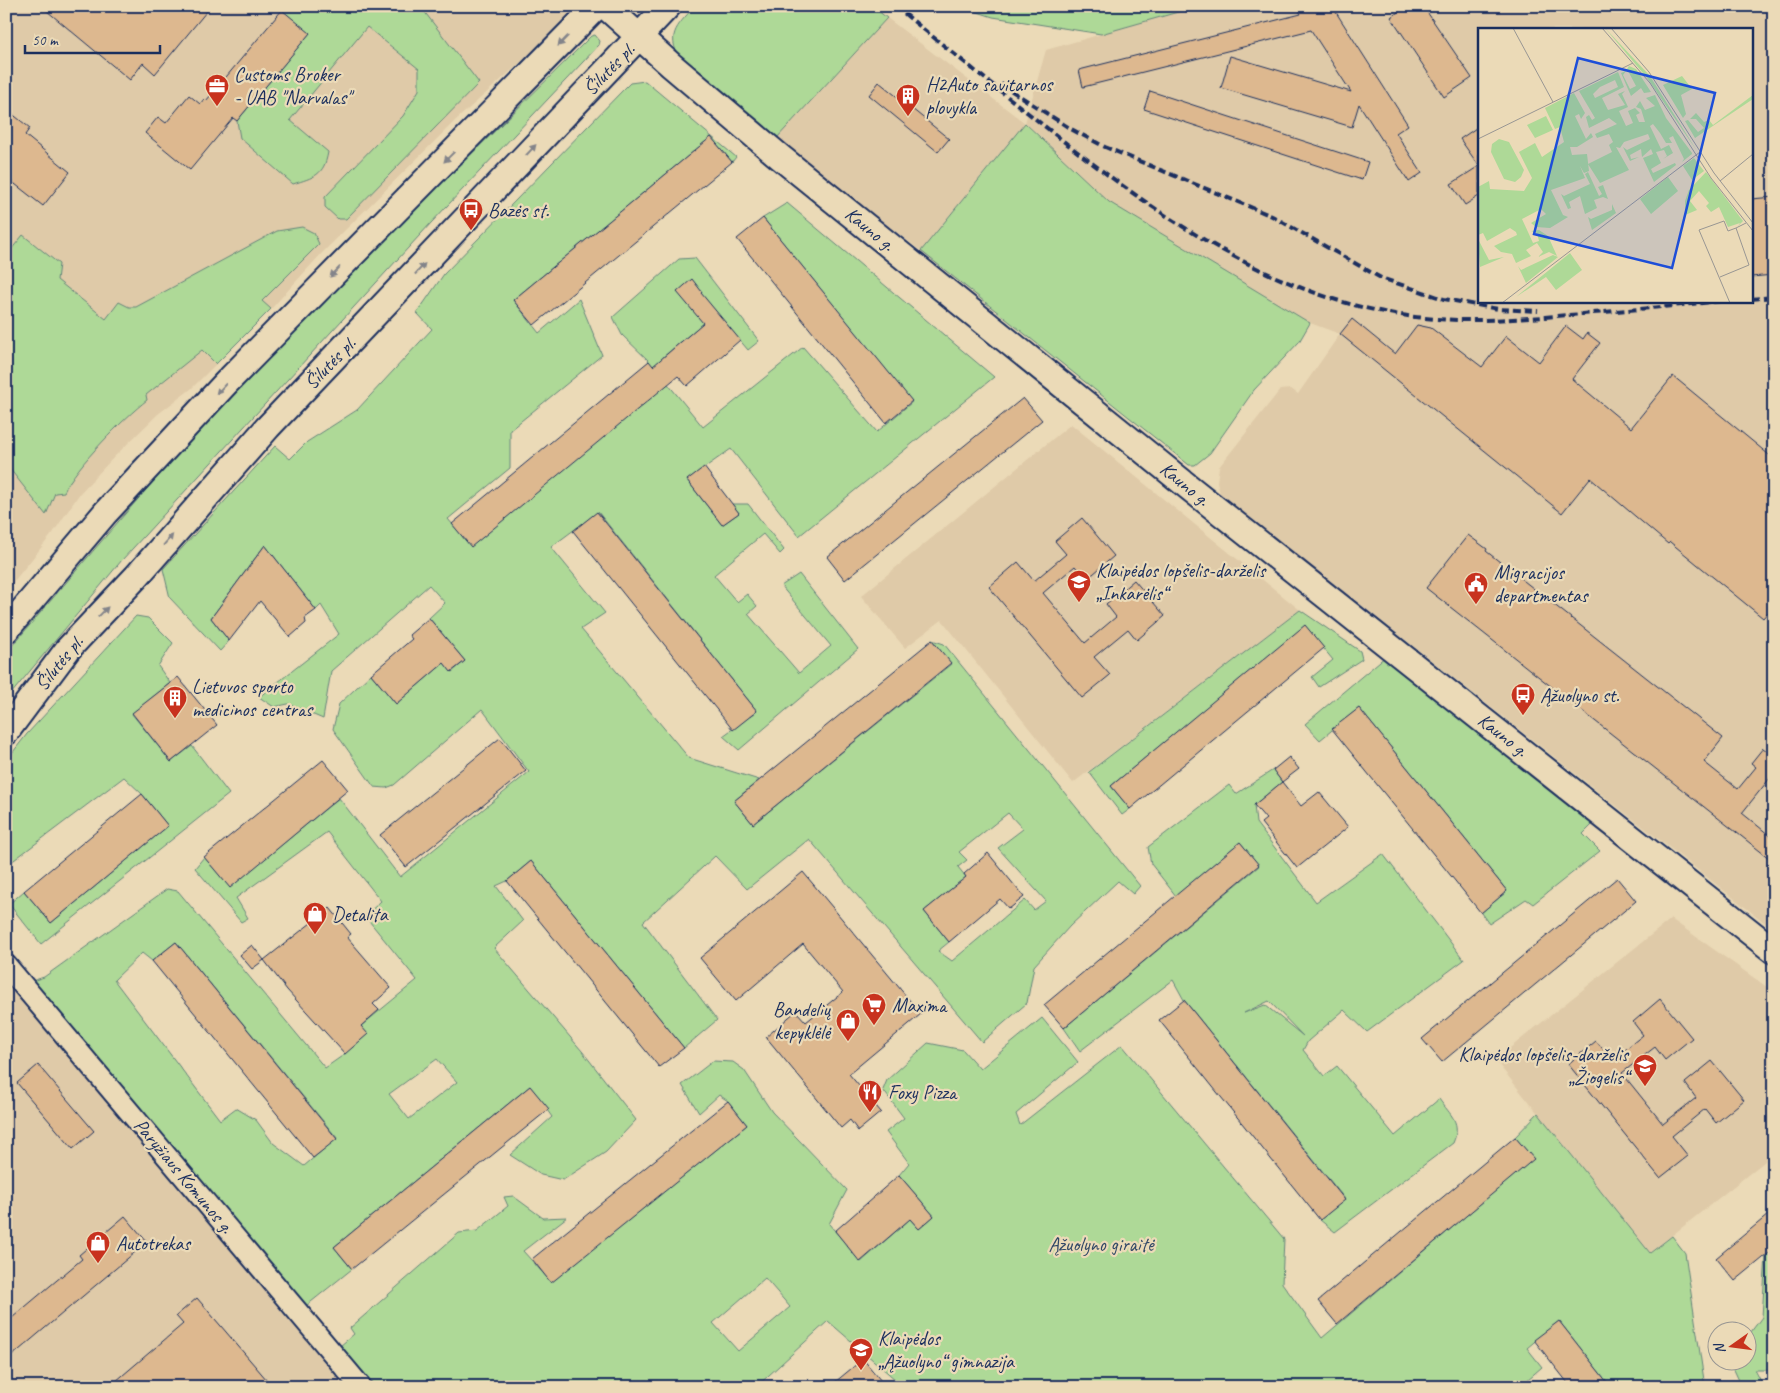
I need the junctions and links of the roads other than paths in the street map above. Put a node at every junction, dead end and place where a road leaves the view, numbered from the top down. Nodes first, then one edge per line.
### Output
1 (597, 6) edge
2 (605, 6) edge
3 (668, 6) edge
4 (639, 37) junction
5 (6, 630) edge
6 (6, 732) edge
7 (1774, 950) edge
8 (6, 965) edge
9 (361, 1387) edge

1 -> 5 main road
2 - 4 main road, Kauno g.
3 - 4 main road, Šilutės pl.
6 -> 4 main road, Šilutės pl.
4 - 7 main road, Kauno g.
8 - 9 street, Paryžiaus Komunos g.

